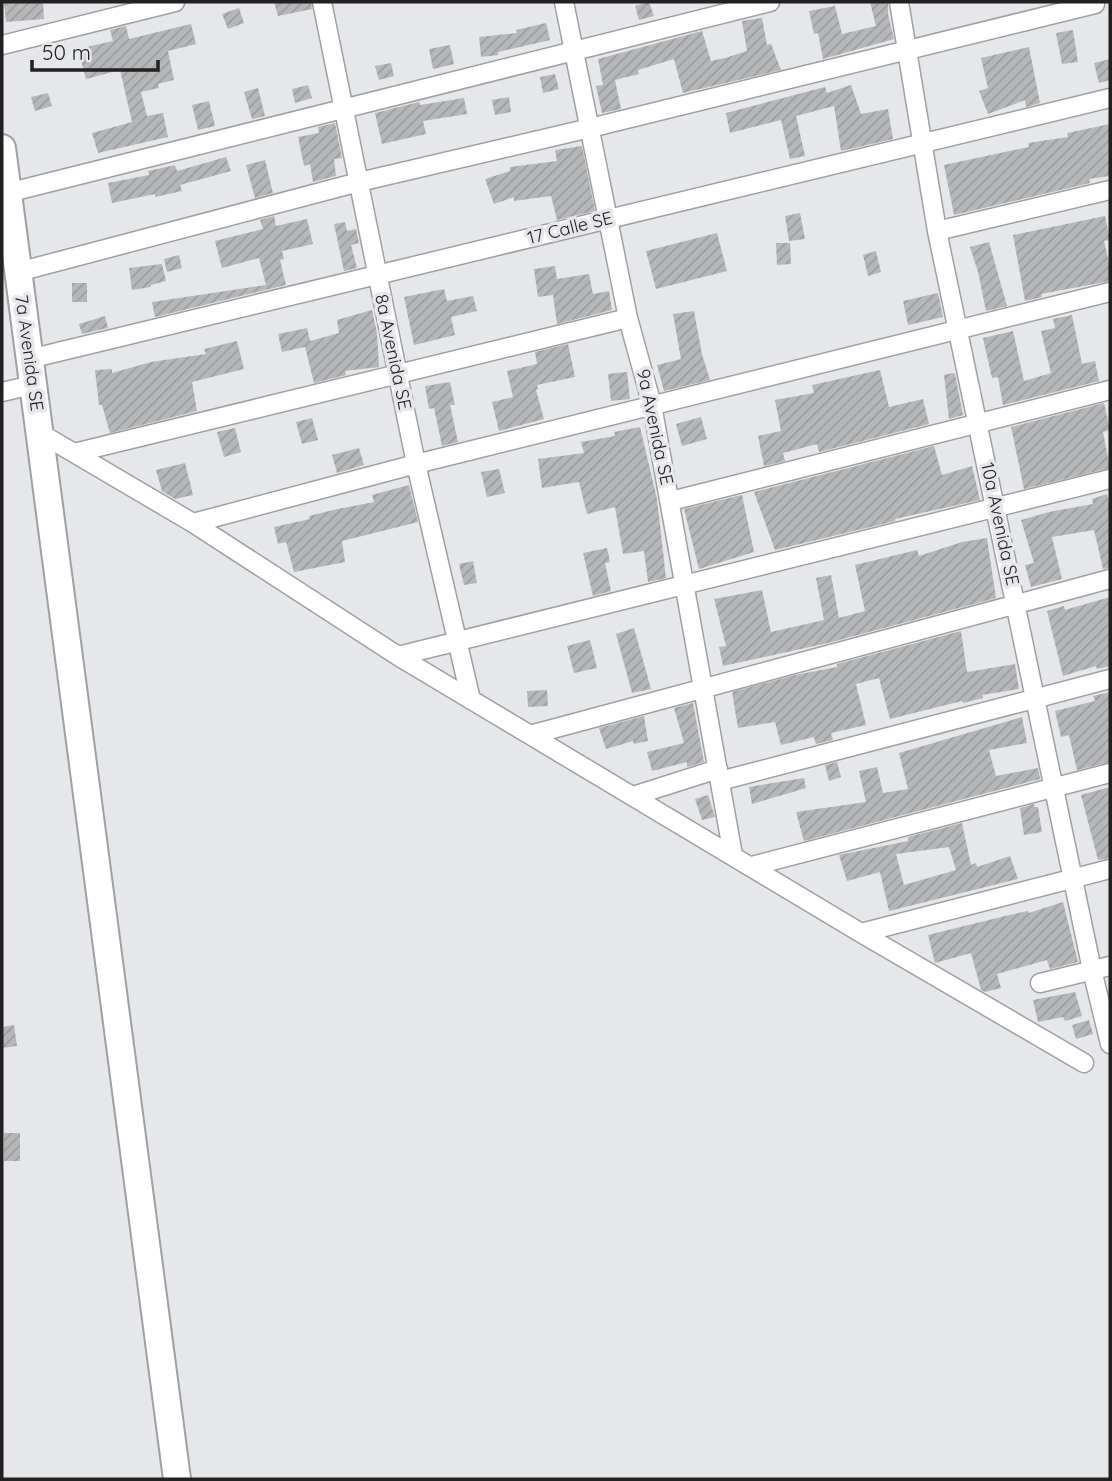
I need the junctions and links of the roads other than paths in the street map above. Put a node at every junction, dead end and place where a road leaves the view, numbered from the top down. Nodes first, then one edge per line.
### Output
1 (175, 2) edge
2 (322, 2) edge
3 (564, 2) edge
4 (770, 2) edge
5 (899, 2) edge
6 (1096, 4) dead end
7 (2, 45) edge
8 (574, 51) junction
9 (906, 51) junction
10 (1110, 98) edge
11 (344, 108) junction
12 (590, 128) junction
13 (921, 143) junction
14 (2, 148) edge
15 (359, 182) junction
16 (1110, 190) edge
17 (7, 193) junction
18 (608, 219) junction
19 (937, 231) junction
20 (18, 272) junction
21 (377, 274) junction
22 (1110, 292) edge
23 (628, 318) junction
24 (957, 330) junction
25 (29, 359) junction
26 (398, 373) junction
27 (32, 385) junction
28 (1110, 390) edge
29 (2, 392) edge
30 (652, 405) junction
31 (977, 424) junction
32 (40, 432) junction
33 (74, 453) junction
34 (416, 464) junction
35 (1110, 479) edge
36 (671, 501) junction
37 (997, 507) junction
38 (193, 523) junction
39 (1110, 579) edge
40 (683, 585) junction
41 (1017, 604) junction
42 (458, 641) junction
43 (398, 656) junction
44 (1110, 678) edge
45 (704, 688) junction
46 (1036, 698) junction
47 (471, 700) junction
48 (530, 735) junction
49 (1110, 773) edge
50 (719, 775) junction
51 (1055, 787) junction
52 (633, 796) junction
53 (733, 855) junction
54 (752, 866) junction
55 (1110, 869) edge
56 (1074, 880) junction
57 (861, 933) junction
58 (1110, 966) edge
59 (1092, 970) junction
60 (1040, 983) dead end
61 (1110, 1044) edge
62 (1084, 1063) dead end
63 (177, 1479) edge

1 - 7 street
2 - 11 street, 8a Avenida SE
3 - 8 street, 9a Avenida SE
4 - 8 street
5 - 9 street, 10a Avenida SE
6 - 9 street
8 - 11 street
8 - 12 street, 9a Avenida SE
9 - 12 street
9 - 13 street, 10a Avenida SE
10 - 13 street, 17 Calle SE
11 - 15 street, 8a Avenida SE
11 - 17 street
12 - 15 street
12 - 18 street, 9a Avenida SE
13 - 18 street, 17 Calle SE
13 - 19 street, 10a Avenida SE
14 - 17 street, 7a Avenida SE
15 - 20 street
15 - 21 street, 8a Avenida SE
16 - 19 street
17 - 20 street, 7a Avenida SE
18 - 21 street, 17 Calle SE
18 - 23 street, 9a Avenida SE
19 - 24 street, 10a Avenida SE
20 - 25 street, 7a Avenida SE
21 - 25 street, 17 Calle SE
21 - 26 street, 8a Avenida SE
22 - 24 street
23 - 26 street
23 - 30 street, 9a Avenida SE
24 - 30 street
24 - 31 street, 10a Avenida SE
25 - 27 street, 7a Avenida SE
26 - 33 street
26 - 34 street, 8a Avenida SE
27 - 29 street
27 - 32 street, 7a Avenida SE
28 - 31 street
30 - 34 street
30 - 36 street, 9a Avenida SE
31 - 36 street
31 - 37 street, 10a Avenida SE
32 - 33 street
32 - 63 street, 7a Avenida SE
33 - 38 street
34 - 38 street
34 - 42 street, 8a Avenida SE
35 - 37 street
36 - 40 street, 9a Avenida SE
37 - 40 street
37 - 41 street, 10a Avenida SE
38 - 43 street
39 - 41 street
40 - 42 street
40 - 45 street, 9a Avenida SE
41 - 45 street
41 - 46 street, 10a Avenida SE
42 - 43 street
42 - 47 street, 8a Avenida SE
43 - 47 street
44 - 46 street
45 - 48 street
45 - 50 street, 9a Avenida SE
46 - 50 street
46 - 51 street, 10a Avenida SE
47 - 48 street
48 - 52 street
49 - 51 street
50 - 52 street
50 - 53 street, 9a Avenida SE
51 - 54 street
51 - 56 street, 10a Avenida SE
52 - 53 street
53 - 54 street
54 - 57 street
55 - 56 street
56 - 57 street
56 - 59 street, 10a Avenida SE
57 - 62 street
58 - 59 street
59 - 60 street
59 - 61 street, 10a Avenida SE

